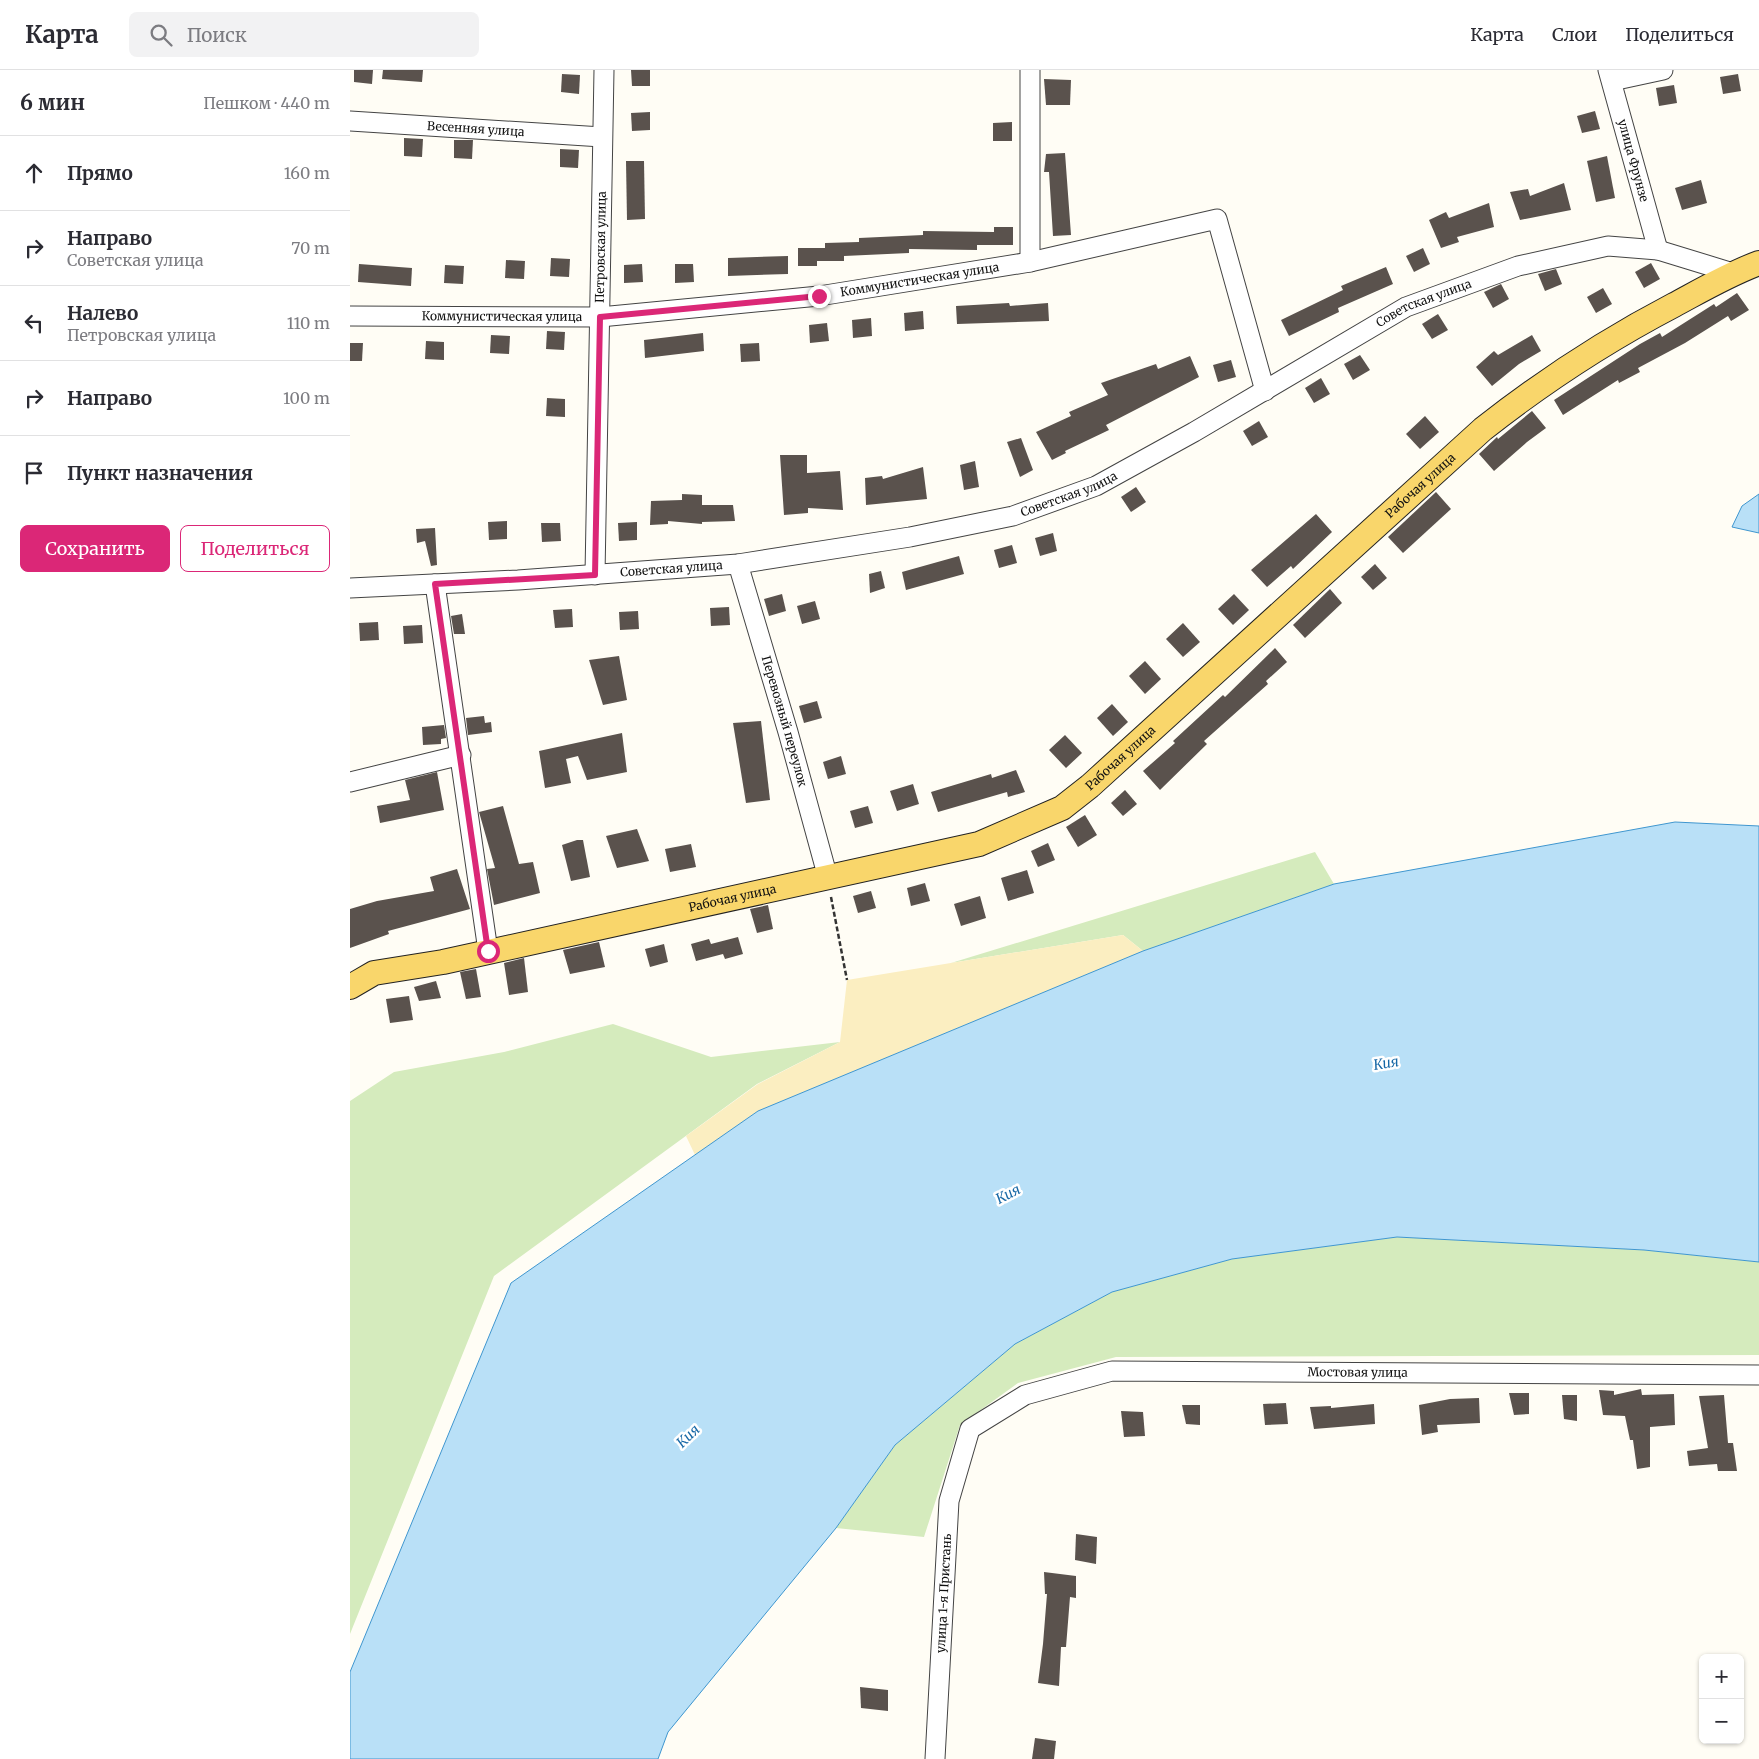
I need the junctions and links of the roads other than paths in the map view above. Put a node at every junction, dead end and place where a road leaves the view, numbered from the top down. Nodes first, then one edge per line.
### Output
1 (604, 70) edge
2 (1030, 70) edge
3 (1664, 70) edge
4 (1610, 76) edge
5 (350, 121) edge
6 (602, 136) junction
7 (1658, 250) junction
8 (1030, 262) junction
9 (1759, 263) edge
10 (1733, 273) junction
11 (350, 316) edge
12 (600, 317) junction
13 (1265, 390) junction
14 (738, 564) junction
15 (595, 575) junction
16 (435, 584) junction
17 (350, 588) edge
18 (461, 754) junction
19 (350, 782) edge
20 (828, 878) junction
21 (488, 951) junction
22 (350, 987) edge
23 (1759, 1375) edge
24 (970, 1429) joint
25 (935, 1759) edge

1 - 6 street, Петровская улица
2 - 8 street
3 - 4 street
4 - 7 street, улица Фрунзе
5 - 6 street, Весенняя улица
6 - 12 street, Петровская улица
7 - 10 street, Советская улица
7 - 13 street, Советская улица
8 - 12 street, Коммунистическая улица
8 - 13 street, Коммунистическая улица
9 - 10 main road, Рабочая улица
10 - 20 main road, Рабочая улица
11 - 12 street, Коммунистическая улица
12 - 15 street, Петровская улица
13 - 14 street, Советская улица
14 - 15 street, Советская улица
14 - 20 street, Перевозный переулок
15 - 16 street, Советская улица
16 - 17 street, Советская улица
16 - 18 street
18 - 19 street
18 - 21 street
20 - 21 main road, Рабочая улица
21 - 22 main road, Рабочая улица
23 - 24 street, Мостовая улица
24 - 25 street, улица 1-я Пристань

